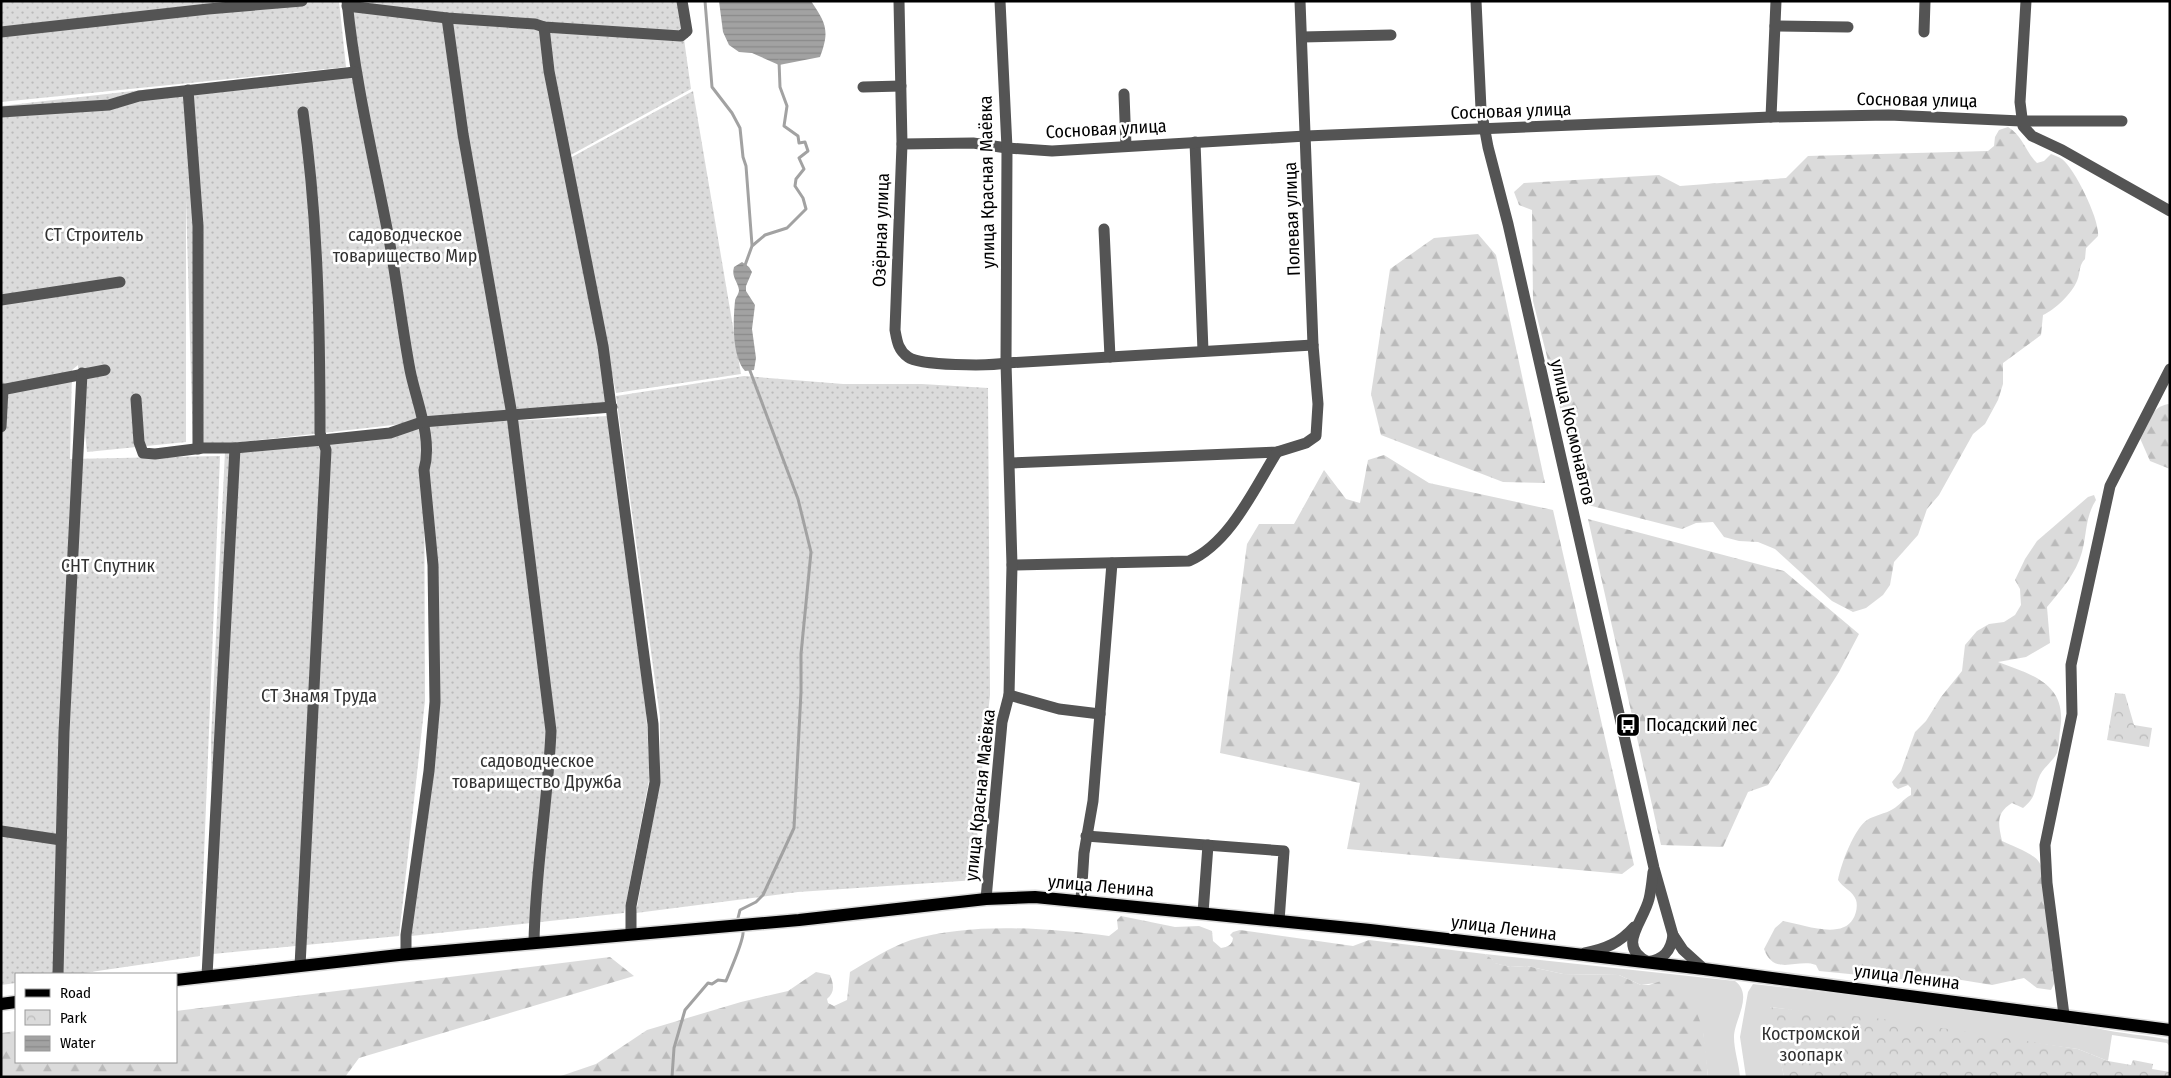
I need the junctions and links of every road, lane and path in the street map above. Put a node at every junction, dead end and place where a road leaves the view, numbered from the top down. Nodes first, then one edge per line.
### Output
1 (302, 1) edge
2 (682, 1) edge
3 (899, 1) edge
4 (1000, 1) edge
5 (1300, 1) edge
6 (1476, 1) edge
7 (1776, 1) edge
8 (1925, 1) edge
9 (2026, 1) edge
10 (347, 4) edge
11 (447, 18) junction
12 (1774, 26) junction
13 (544, 27) junction
14 (1848, 27) dead end
15 (1, 32) edge
16 (1924, 32) dead end
17 (1391, 35) dead end
18 (1302, 37) junction
19 (356, 72) junction
20 (901, 86) junction
21 (863, 87) dead end
22 (188, 90) junction
23 (1124, 94) dead end
24 (1, 112) edge
25 (303, 112) dead end
26 (1771, 117) junction
27 (2021, 121) junction
28 (2122, 121) dead end
29 (1484, 129) junction
30 (1306, 136) junction
31 (1195, 142) junction
32 (902, 144) junction
33 (1126, 146) junction
34 (1007, 148) junction
35 (2170, 211) edge
36 (1104, 229) dead end
37 (120, 282) dead end
38 (1, 300) edge
39 (1313, 345) junction
40 (1203, 351) junction
41 (1110, 357) junction
42 (1006, 363) junction
43 (2170, 369) edge
44 (105, 370) dead end
45 (82, 373) junction
46 (2, 389) edge
47 (136, 399) dead end
48 (612, 407) junction
49 (512, 415) junction
50 (422, 422) junction
51 (1, 427) edge
52 (323, 440) junction
53 (235, 448) junction
54 (198, 449) junction
55 (1277, 452) junction
56 (1010, 463) junction
57 (1112, 563) junction
58 (1012, 565) junction
59 (1009, 696) junction
60 (1100, 714) junction
61 (1, 831) edge
62 (1086, 836) junction
63 (61, 840) junction
64 (1208, 845) junction
65 (1654, 868) junction
66 (986, 899) junction
67 (1082, 900) junction
68 (1202, 913) junction
69 (1641, 919) junction
70 (1279, 921) junction
71 (631, 934) junction
72 (1672, 935) junction
73 (534, 943) junction
74 (406, 954) junction
75 (1579, 955) junction
76 (1648, 962) junction
77 (300, 966) junction
78 (1704, 969) junction
79 (58, 973) edge
80 (207, 976) junction
81 (178, 980) edge
82 (15, 1002) edge
83 (1, 1004) edge
84 (2064, 1015) junction
85 (2170, 1030) edge

1 - 15 street
2 - 13 street
3 - 20 street, Озёрная улица
4 - 34 street, улица Красная Маёвка
5 - 18 street, Полевая улица
6 - 29 street, улица Космонавтов
7 - 12 street
8 - 16 street
9 - 27 street
10 - 11 street
10 - 19 street
11 - 13 street
11 - 49 street
12 - 14 street
12 - 26 street
13 - 48 street
17 - 18 street
18 - 30 street, Полевая улица
19 - 22 street
19 - 50 street
20 - 21 street
20 - 32 street, Озёрная улица
22 - 24 street
22 - 54 street
23 - 33 street
25 - 52 street
26 - 27 street, Сосновая улица
26 - 29 street, Сосновая улица
27 - 28 street, Сосновая улица
27 - 35 street
29 - 30 street, Сосновая улица
29 - 65 street, улица Космонавтов
30 - 31 street, Сосновая улица
30 - 39 street, Полевая улица
31 - 33 street, Сосновая улица
31 - 40 street
32 - 34 street, Сосновая улица
32 - 42 street, Озёрная улица
33 - 34 street, Сосновая улица
34 - 42 street, улица Красная Маёвка
36 - 41 street
37 - 38 street
39 - 40 street
39 - 55 street, Полевая улица
40 - 41 street
41 - 42 street
42 - 56 street, улица Красная Маёвка
43 - 84 street
44 - 45 street
45 - 46 street
45 - 63 street
46 - 51 street
47 - 54 street
48 - 49 street
48 - 71 street
49 - 50 street
49 - 73 street
50 - 52 street
50 - 74 street
52 - 53 street
52 - 77 street
53 - 54 street
53 - 80 street
55 - 56 street
55 - 57 street
56 - 58 street, улица Красная Маёвка
57 - 58 street
57 - 60 street
58 - 59 street, улица Красная Маёвка
59 - 60 street, улица Красная Маёвка
59 - 66 street, улица Красная Маёвка
60 - 62 street
61 - 63 street
62 - 64 street
62 - 67 street
63 - 79 street
64 - 68 street
64 - 70 street
65 - 69 street
65 - 72 street, улица Космонавтов
66 - 67 main road, улица Ленина
66 - 71 main road, улица Ленина
67 - 68 main road, улица Ленина
68 - 70 main road, улица Ленина
69 - 75 street
69 - 76 street
70 - 75 main road, улица Ленина
71 - 73 main road, улица Ленина
72 - 76 street
72 - 78 street
73 - 74 main road, улица Ленина
74 - 77 main road, улица Ленина
75 - 76 main road, улица Ленина
76 - 78 main road, улица Ленина
77 - 80 main road, улица Ленина
78 - 84 main road, улица Ленина
80 - 81 main road, улица Ленина
82 - 83 main road
84 - 85 main road, улица Ленина

